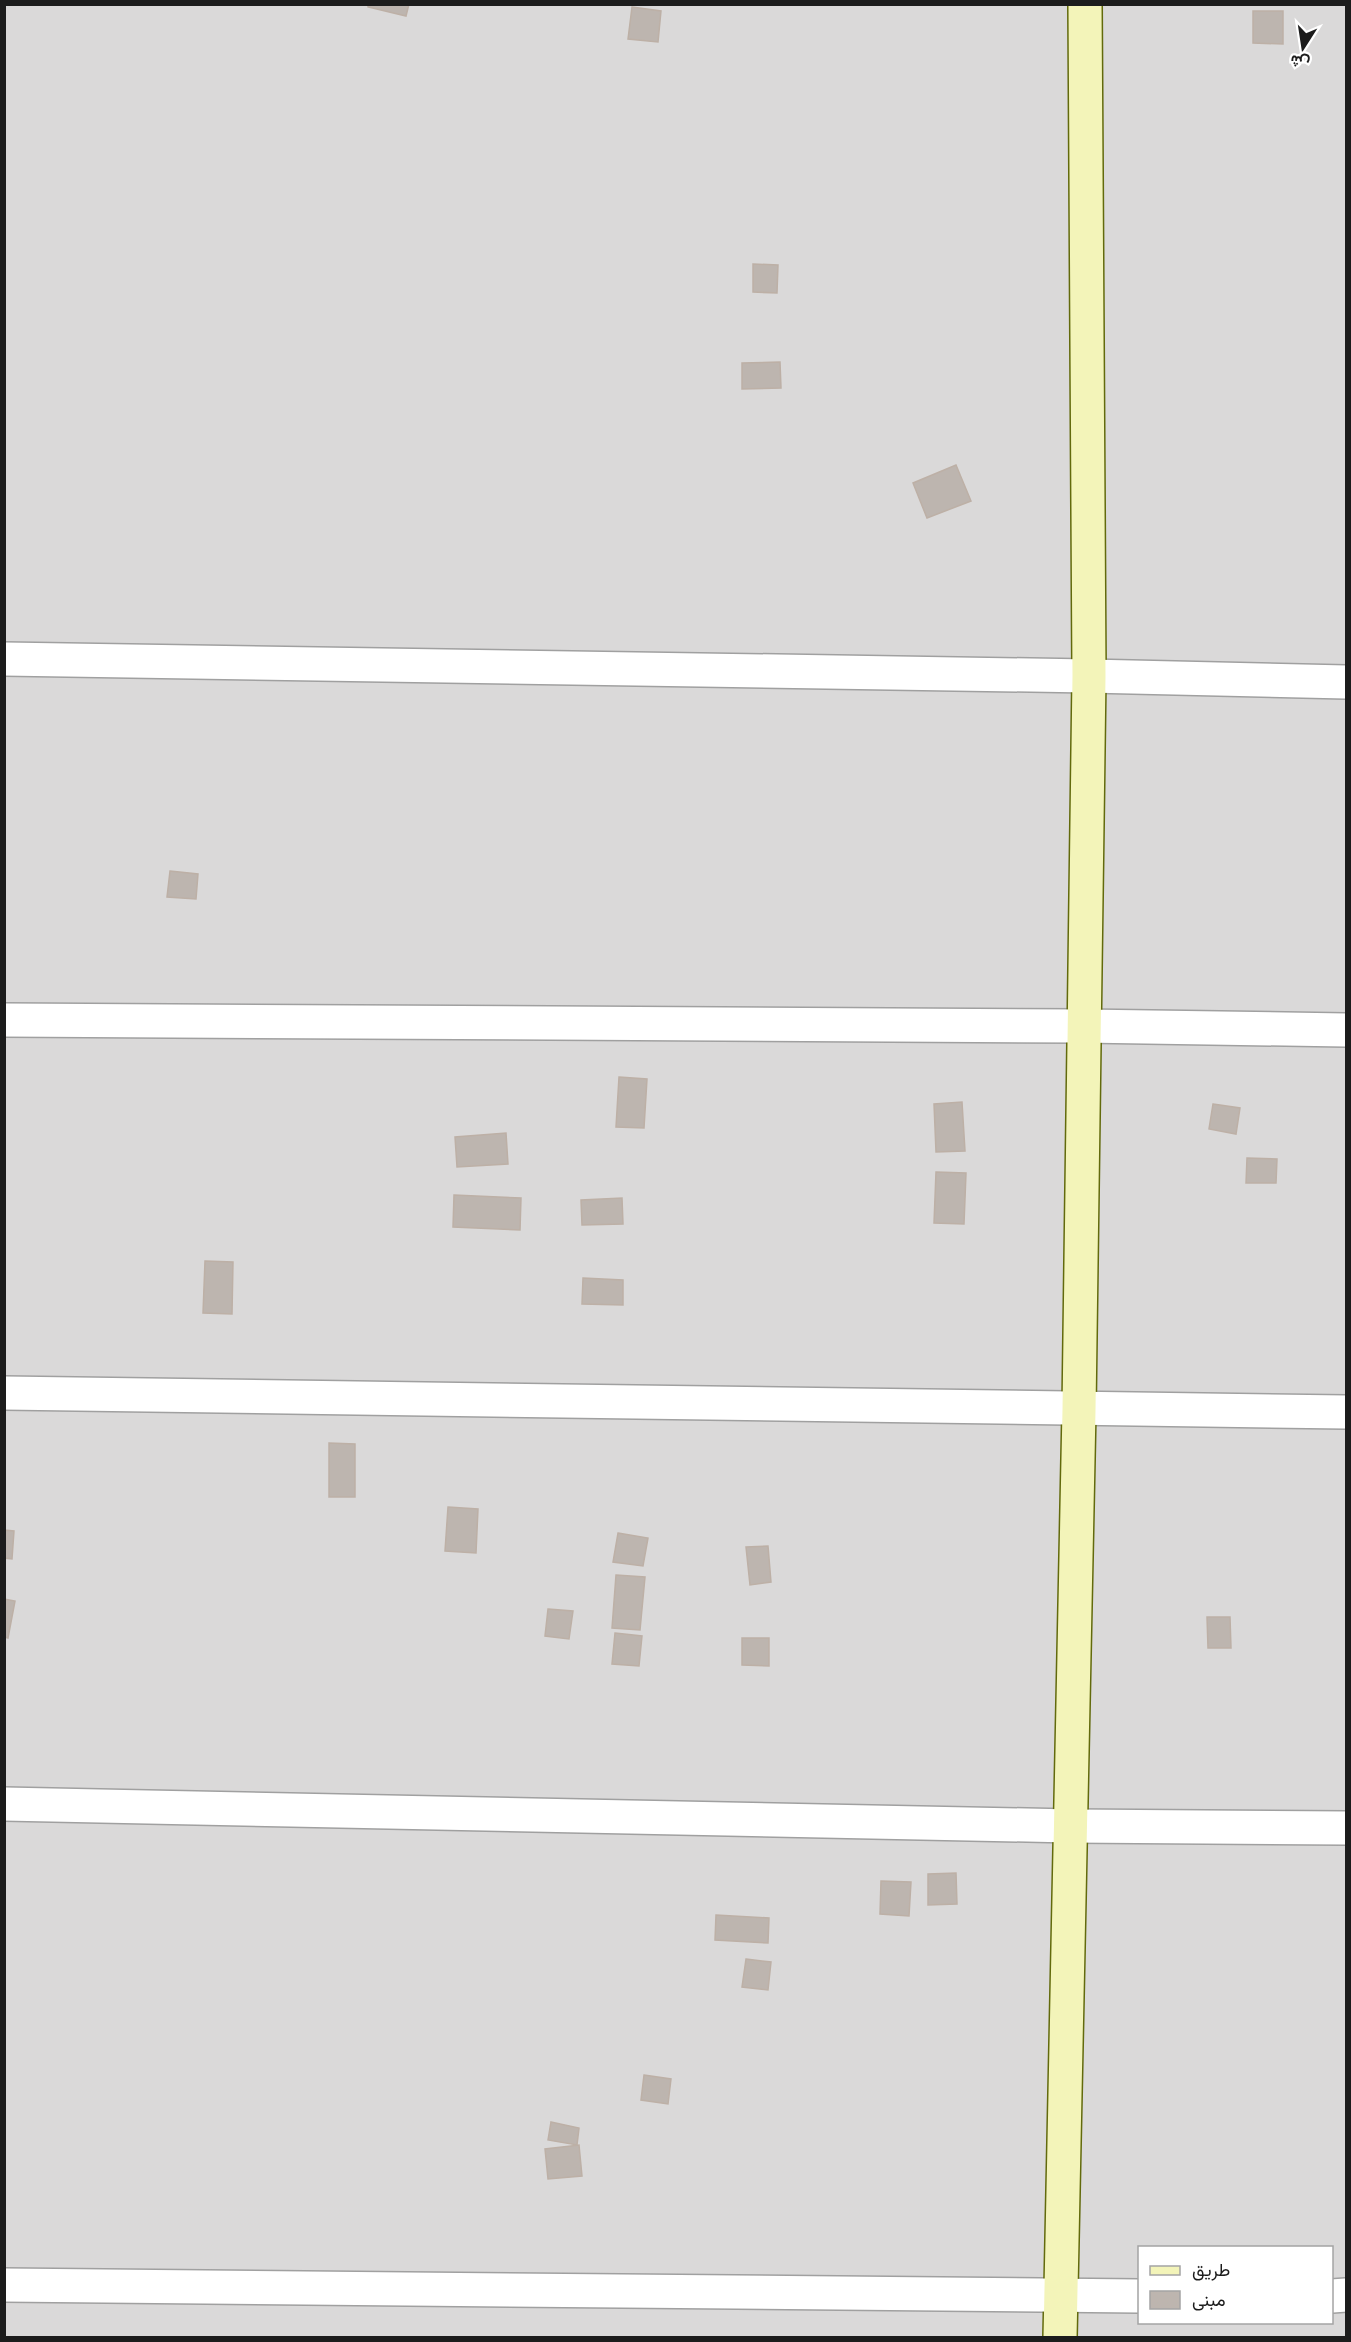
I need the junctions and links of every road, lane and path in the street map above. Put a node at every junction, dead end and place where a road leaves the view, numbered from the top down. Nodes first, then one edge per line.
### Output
1 (1085, 4) edge
2 (4, 659) edge
3 (1089, 676) junction
4 (1347, 682) edge
5 (4, 1020) edge
6 (1083, 1026) junction
7 (1347, 1030) edge
8 (4, 1393) edge
9 (1079, 1410) junction
10 (1347, 1412) edge
11 (4, 1804) edge
12 (1071, 1826) junction
13 (1347, 1828) edge
14 (4, 2285) edge
15 (1060, 2296) junction
16 (1138, 2296) edge
17 (1060, 2337) edge

1 - 3 street
2 - 3 street
3 - 4 street
3 - 6 street
5 - 6 street
6 - 7 street
6 - 9 street
8 - 9 street
9 - 10 street
9 - 12 street
11 - 12 street
12 - 13 street
12 - 15 street
14 - 15 street
15 - 16 street
15 - 17 street

